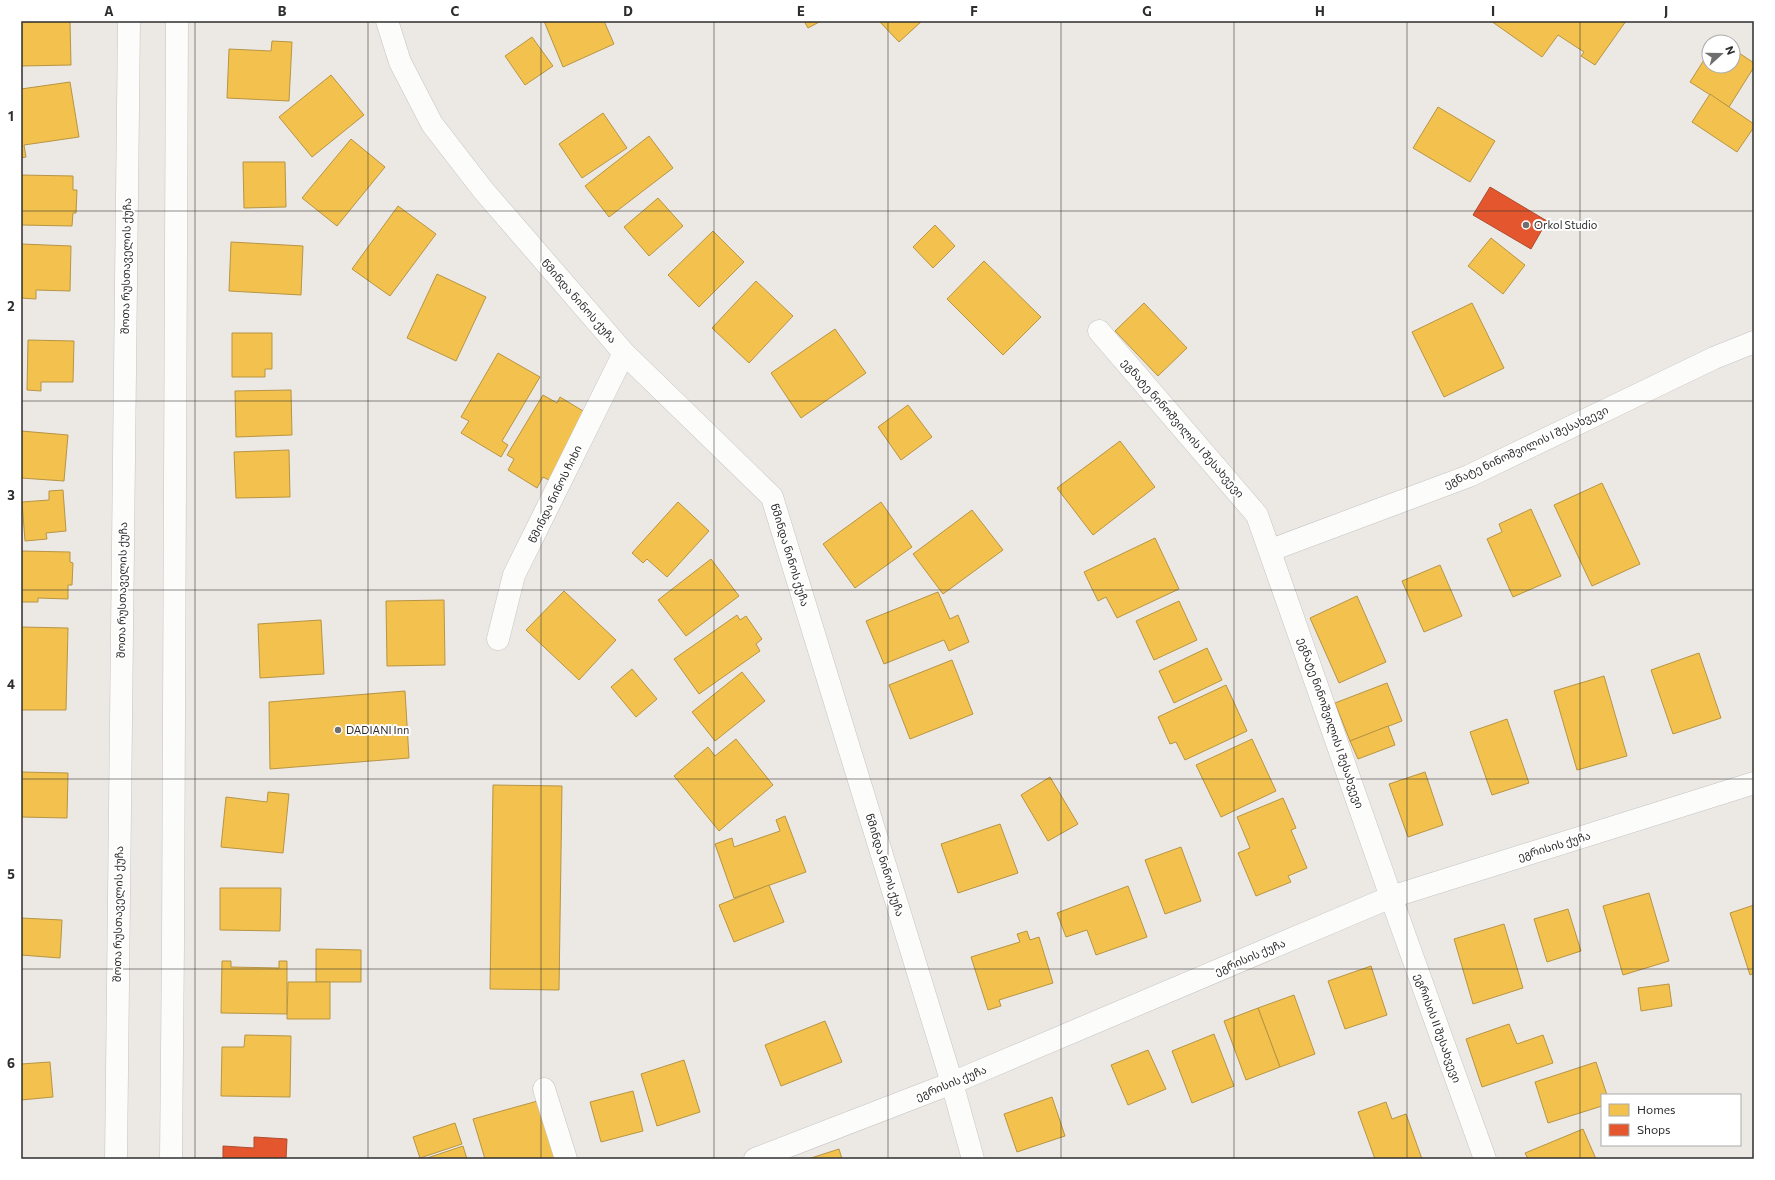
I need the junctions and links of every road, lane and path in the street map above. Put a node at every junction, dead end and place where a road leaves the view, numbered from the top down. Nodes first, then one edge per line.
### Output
1 (129, 21) edge
2 (177, 21) edge
3 (387, 21) edge
4 (1099, 331) dead end
5 (1754, 342) edge
6 (624, 353) junction
7 (1271, 550) junction
8 (498, 639) dead end
9 (1754, 783) edge
10 (1391, 897) junction
11 (952, 1084) junction
12 (544, 1089) dead end
13 (116, 1159) edge
14 (171, 1159) edge
15 (566, 1159) edge
16 (755, 1159) edge
17 (973, 1159) edge
18 (1485, 1159) edge

1 - 13 street, შოთა რუსთაველის ქუჩა
2 - 14 street
3 - 6 street, წმინდა ნინოს ქუჩა
4 - 7 street, ეგნატე ნინოშვილის I შესახვევი
5 - 7 street, ეგნატე ნინოშვილის I შესახვევი
6 - 8 street, წმინდა ნინოს ჩიხი
6 - 11 street, წმინდა ნინოს ქუჩა
7 - 10 street, ეგნატე ნინოშვილის I შესახვევი
9 - 10 street, ეგრისის ქუჩა
10 - 11 street, ეგრისის ქუჩა
10 - 18 street, ეგრისის II შესახვევი
11 - 16 street, ეგრისის ქუჩა
11 - 17 street, წმინდა ნინოს ქუჩა
12 - 15 street

